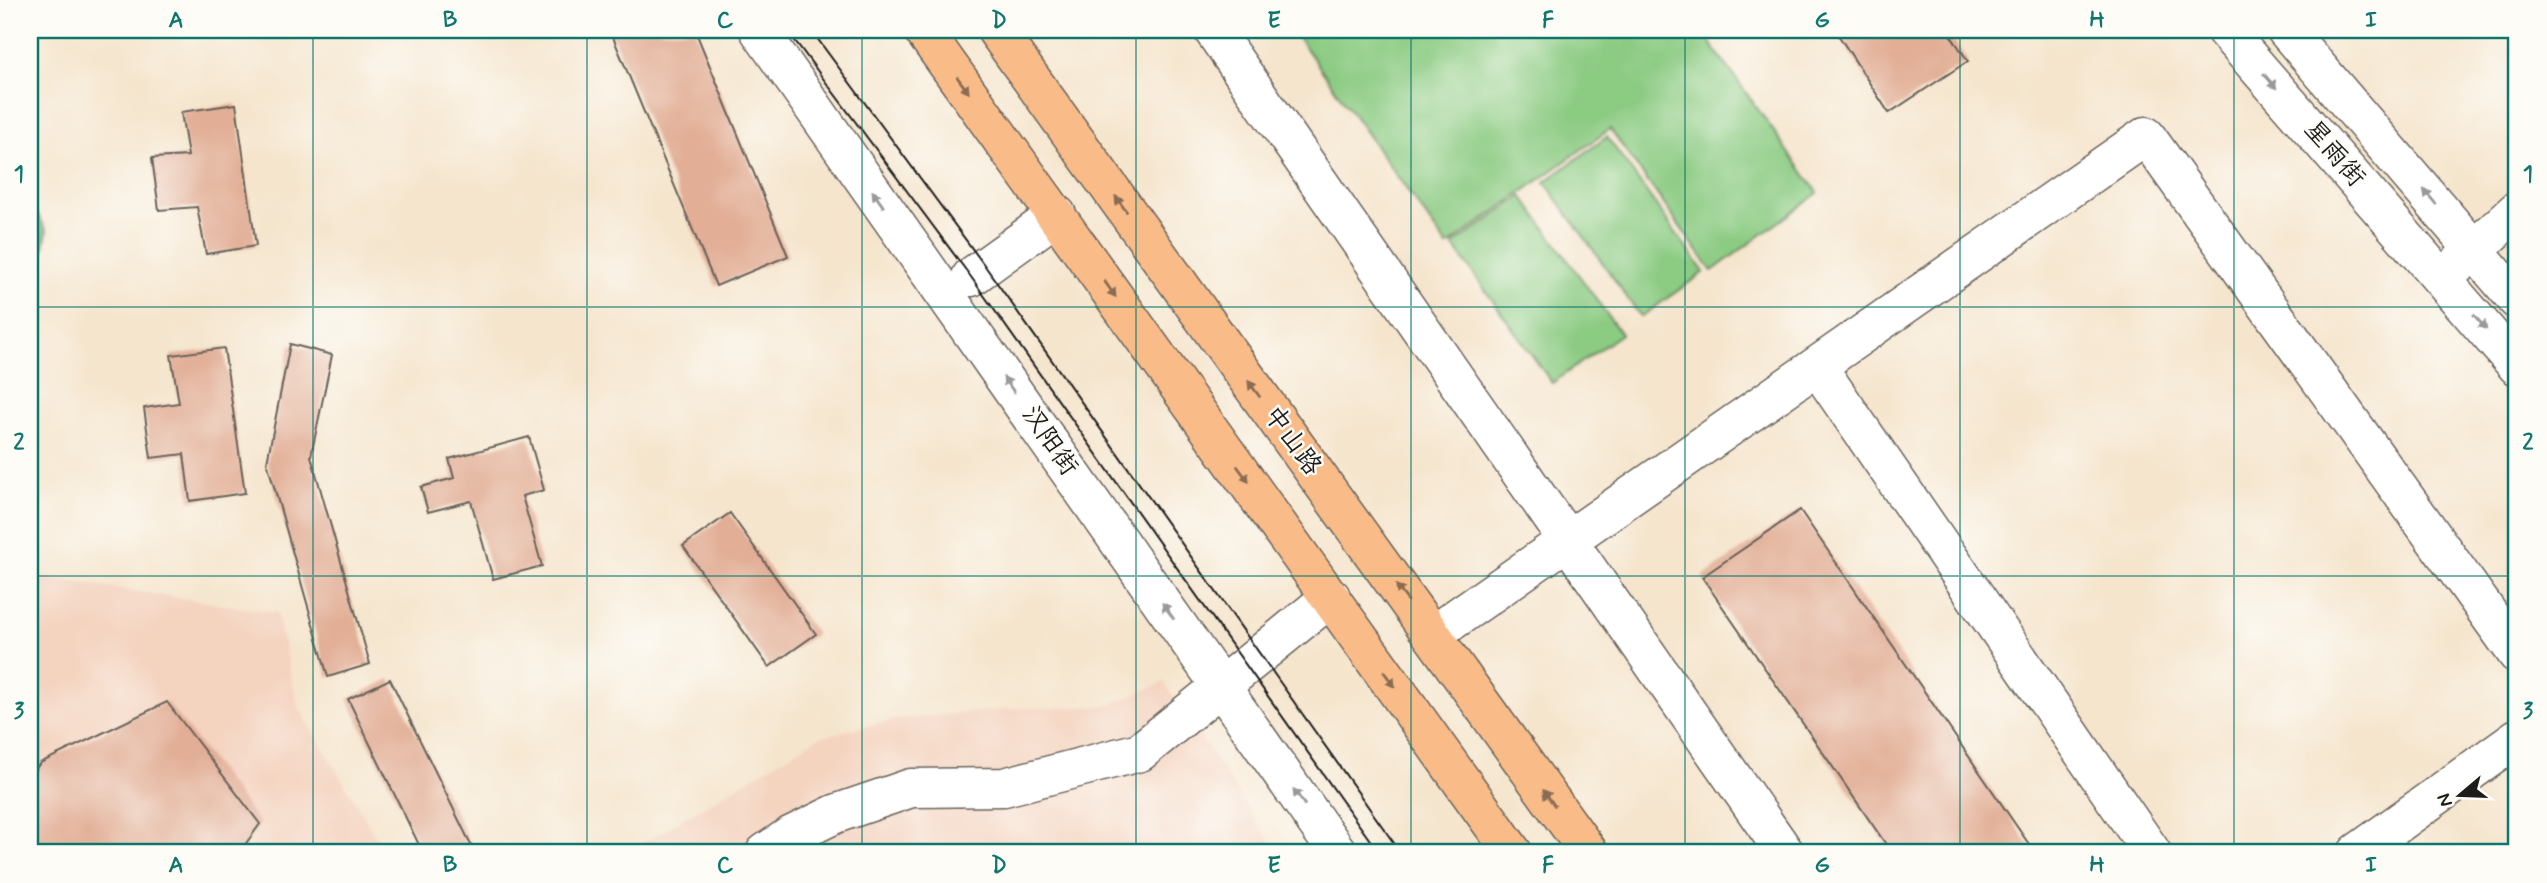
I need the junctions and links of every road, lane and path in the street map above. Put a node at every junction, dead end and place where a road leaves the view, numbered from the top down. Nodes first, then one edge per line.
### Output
1 (759, 30) edge
2 (923, 30) edge
3 (996, 30) edge
4 (1213, 30) edge
5 (2225, 30) edge
6 (2286, 30) edge
7 (2517, 210) edge
8 (1057, 215) junction
9 (2474, 250) junction
10 (971, 277) dead end
11 (2443, 278) junction
12 (2517, 300) edge
13 (1817, 366) junction
14 (2517, 366) edge
15 (1567, 539) junction
16 (1331, 597) junction
17 (1432, 635) junction
18 (2517, 654) edge
19 (1220, 685) junction
20 (2517, 738) edge
21 (765, 853) edge
22 (1338, 853) edge
23 (1513, 853) edge
24 (1589, 853) edge
25 (1785, 853) edge
26 (2152, 853) edge
27 (2357, 853) edge

19 -> 1 street, 汉阳街
2 -> 8 highway
17 -> 3 highway, 中山路
4 - 15 street
5 -> 11 street, 星雨街
9 -> 6 street, 星雨街
7 - 9 street
8 - 10 street
8 -> 16 highway
9 - 11 street
9 - 12 street, 星雨街
11 -> 14 street, 星雨街
13 - 15 street
13 - 18 street
13 - 26 street
15 - 17 street
15 - 25 street
16 - 19 street
16 -> 23 highway
24 -> 17 highway, 中山路
19 - 21 street
22 -> 19 street, 汉阳街
20 - 27 street

